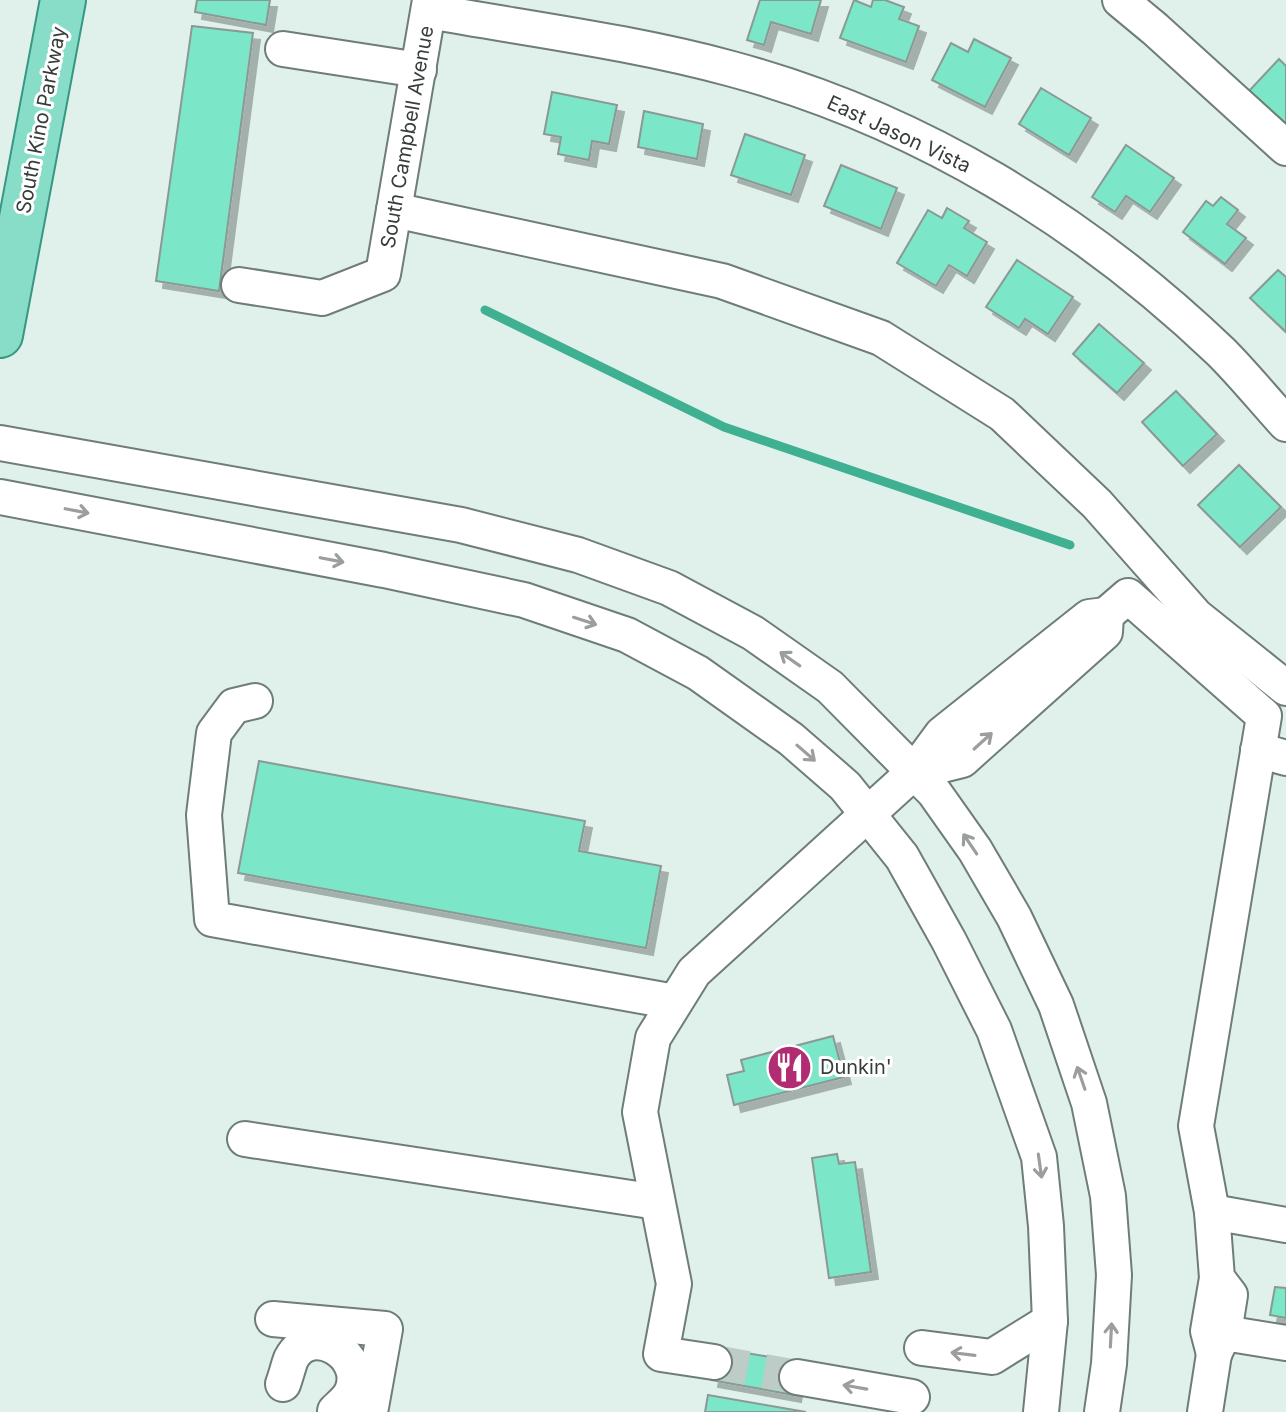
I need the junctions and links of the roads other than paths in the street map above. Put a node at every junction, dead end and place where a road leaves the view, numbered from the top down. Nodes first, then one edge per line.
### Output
1 (63, 0) edge
2 (1120, 0) edge
3 (430, 5) edge
4 (283, 49) dead end
5 (419, 70) junction
6 (1286, 148) edge
7 (394, 210) junction
8 (239, 285) dead end
9 (0, 335) edge
10 (1286, 424) edge
11 (0, 443) edge
12 (0, 497) edge
13 (1286, 688) edge
14 (255, 701) dead end
15 (1272, 754) edge
16 (914, 772) junction
17 (868, 815) junction
18 (675, 1002) junction
19 (245, 1139) dead end
20 (657, 1202) junction
21 (1212, 1212) junction
22 (1286, 1225) edge
23 (273, 1319) dead end
24 (1050, 1321) junction
25 (1219, 1343) junction
26 (1286, 1343) edge
27 (922, 1348) dead end
28 (714, 1362) tunnel mouth
29 (797, 1377) tunnel mouth
30 (283, 1384) dead end
31 (912, 1397) dead end
32 (357, 1410) edge
33 (335, 1412) edge
34 (1041, 1412) edge
35 (1102, 1412) edge
36 (1205, 1412) edge

1 - 9 main road, South Kino Parkway
2 - 6 street
3 - 5 street, South Campbell Avenue
3 - 10 street, East Jason Vista
4 - 5 street
5 - 7 street, South Campbell Avenue
7 - 8 street, South Campbell Avenue
7 - 13 street
16 -> 11 street
12 -> 17 street
14 - 18 street
15 - 16 street
15 - 21 street
16 - 17 street
35 -> 16 street
17 - 18 street
17 -> 24 street
18 - 20 street
19 - 20 street
20 - 28 street
21 - 22 street
21 - 25 street
23 - 32 street
24 -> 27 street
24 - 34 street
25 - 26 street
25 - 36 street
31 -> 29 street
30 - 33 street

